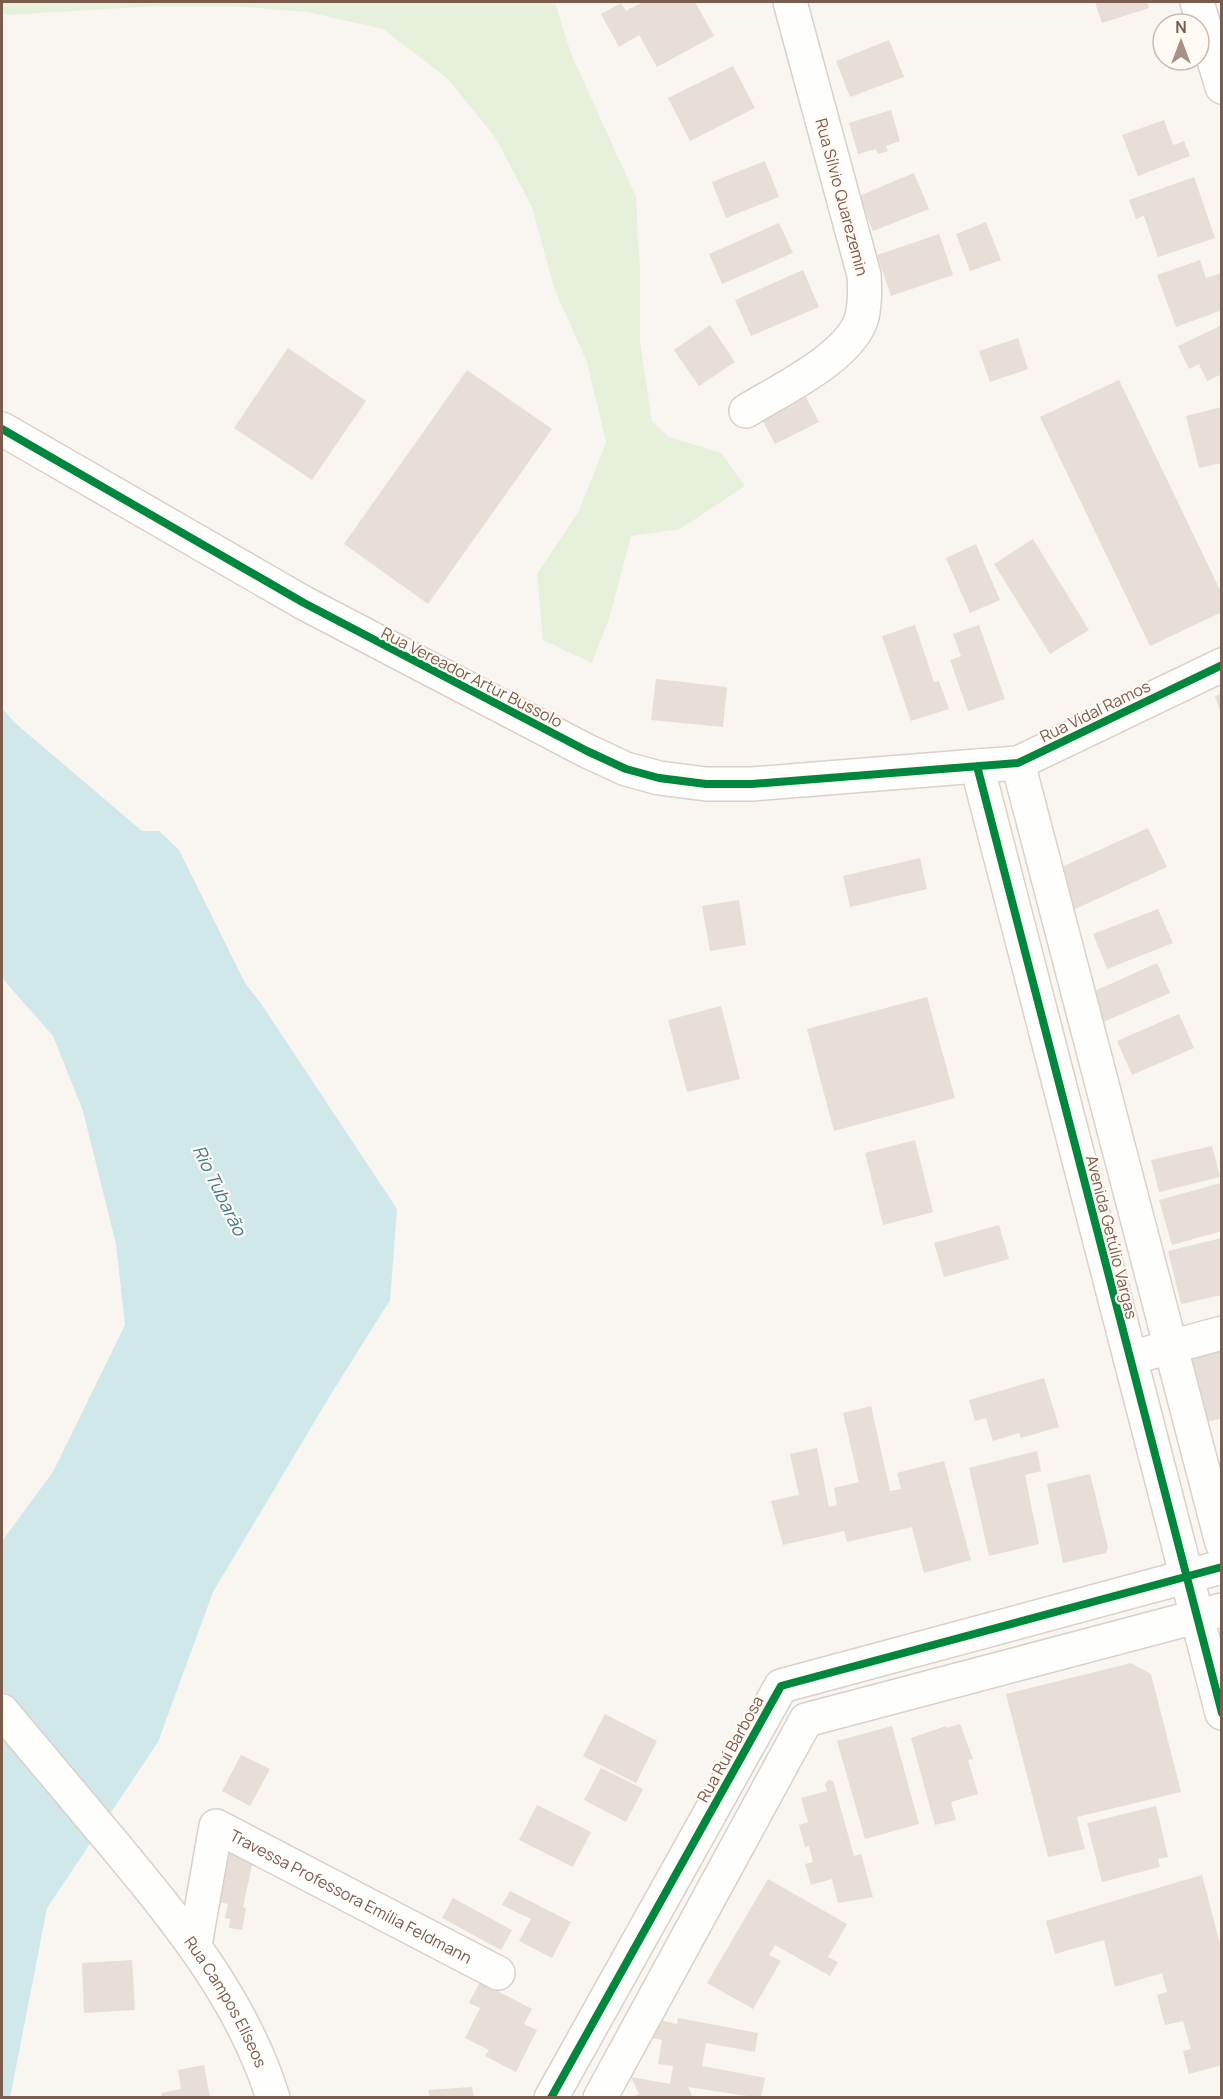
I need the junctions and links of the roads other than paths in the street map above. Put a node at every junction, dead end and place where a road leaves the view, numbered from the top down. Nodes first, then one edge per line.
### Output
1 (790, 2) edge
2 (1197, 2) edge
3 (1221, 87) edge
4 (746, 411) dead end
5 (2, 429) edge
6 (1221, 665) edge
7 (1018, 764) junction
8 (977, 766) junction
9 (1221, 1333) edge
10 (1170, 1347) junction
11 (1130, 1358) junction
12 (1221, 1543) edge
13 (1221, 1567) edge
14 (1186, 1577) junction
15 (1209, 1614) edge
16 (908, 1652) junction
17 (918, 1690) junction
18 (2, 1710) edge
19 (1221, 1713) edge
20 (722, 1792) junction
21 (756, 1812) junction
22 (661, 1901) junction
23 (695, 1923) junction
24 (195, 1945) junction
25 (498, 1973) dead end
26 (593, 2022) junction
27 (630, 2043) junction
28 (273, 2097) edge
29 (551, 2097) edge
30 (600, 2097) edge

1 - 4 street, Rua Sílvio Quarezemin
2 - 3 street
5 - 8 street, Rua Vereador Artur Bussolo
6 - 7 street, Rua Vidal Ramos
7 - 8 street, Rua Vidal Ramos
7 - 10 street, Avenida Getúlio Vargas
8 - 11 street, Avenida Getúlio Vargas
9 - 10 street
10 - 11 street
10 - 12 street, Avenida Getúlio Vargas
11 - 14 street, Avenida Getúlio Vargas
13 - 14 street, Rua Rui Barbosa
14 - 15 street, Avenida Getúlio Vargas
14 - 16 street, Rua Rui Barbosa
15 - 17 street
15 - 19 street, Avenida Getúlio Vargas
16 - 17 street
16 - 20 street, Rua Rui Barbosa
17 - 21 street
18 - 24 street, Rua Campos Elíseos
20 - 21 street
20 - 22 street, Rua Rui Barbosa
21 - 23 street
22 - 23 street
22 - 26 street, Rua Rui Barbosa
23 - 27 street
24 - 25 street, Travessa Professora Emília Feldmann
24 - 28 street, Rua Campos Elíseos
26 - 27 street
26 - 29 street, Rua Rui Barbosa
27 - 30 street

